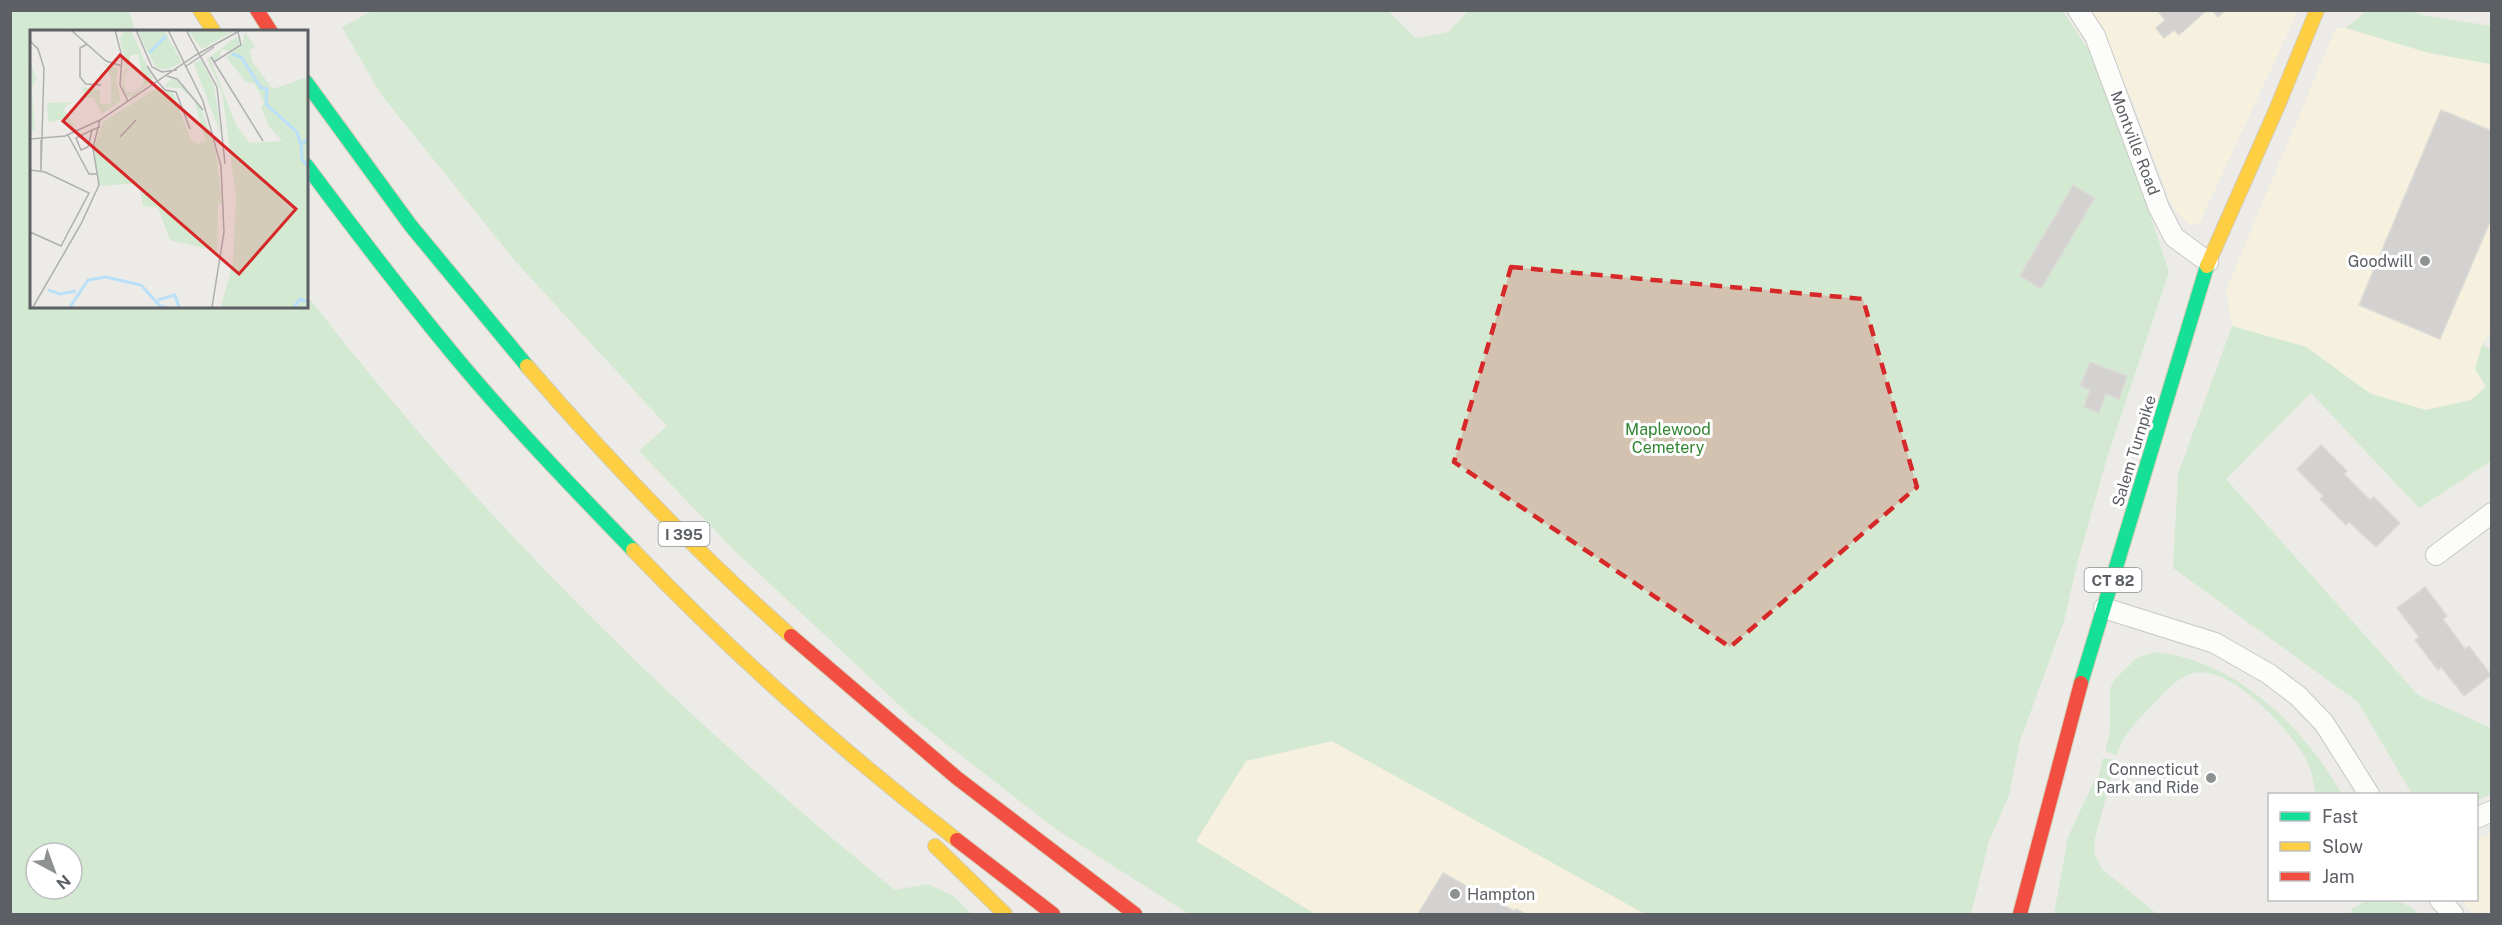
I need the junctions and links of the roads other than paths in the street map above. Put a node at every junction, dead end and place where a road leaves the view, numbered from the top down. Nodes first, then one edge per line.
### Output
1 (200, 10) edge
2 (257, 10) edge
3 (2078, 10) edge
4 (2317, 10) edge
5 (213, 30) edge
6 (270, 30) edge
7 (308, 85) edge
8 (308, 168) edge
9 (2208, 262) junction
10 (2492, 513) edge
11 (2436, 555) dead end
12 (2104, 608) junction
13 (891, 788) junction
14 (2368, 793) edge
15 (2492, 811) edge
16 (2478, 817) edge
17 (2441, 901) edge
18 (1005, 915) edge
19 (1053, 915) edge
20 (1135, 915) edge
21 (2020, 915) edge
22 (2453, 915) edge

1 - 5 main road
2 - 6 main road
3 - 9 street, Montville Road
4 - 9 main road, Salem Turnpike / CT 82
7 - 20 main road, I 395
8 - 13 main road, I 395
9 - 12 main road, Salem Turnpike / CT 82
10 - 11 street
12 - 14 street
12 - 21 main road, Salem Turnpike / CT 82
13 - 18 main road
13 - 19 main road, I 395
15 - 16 street
17 - 22 street

